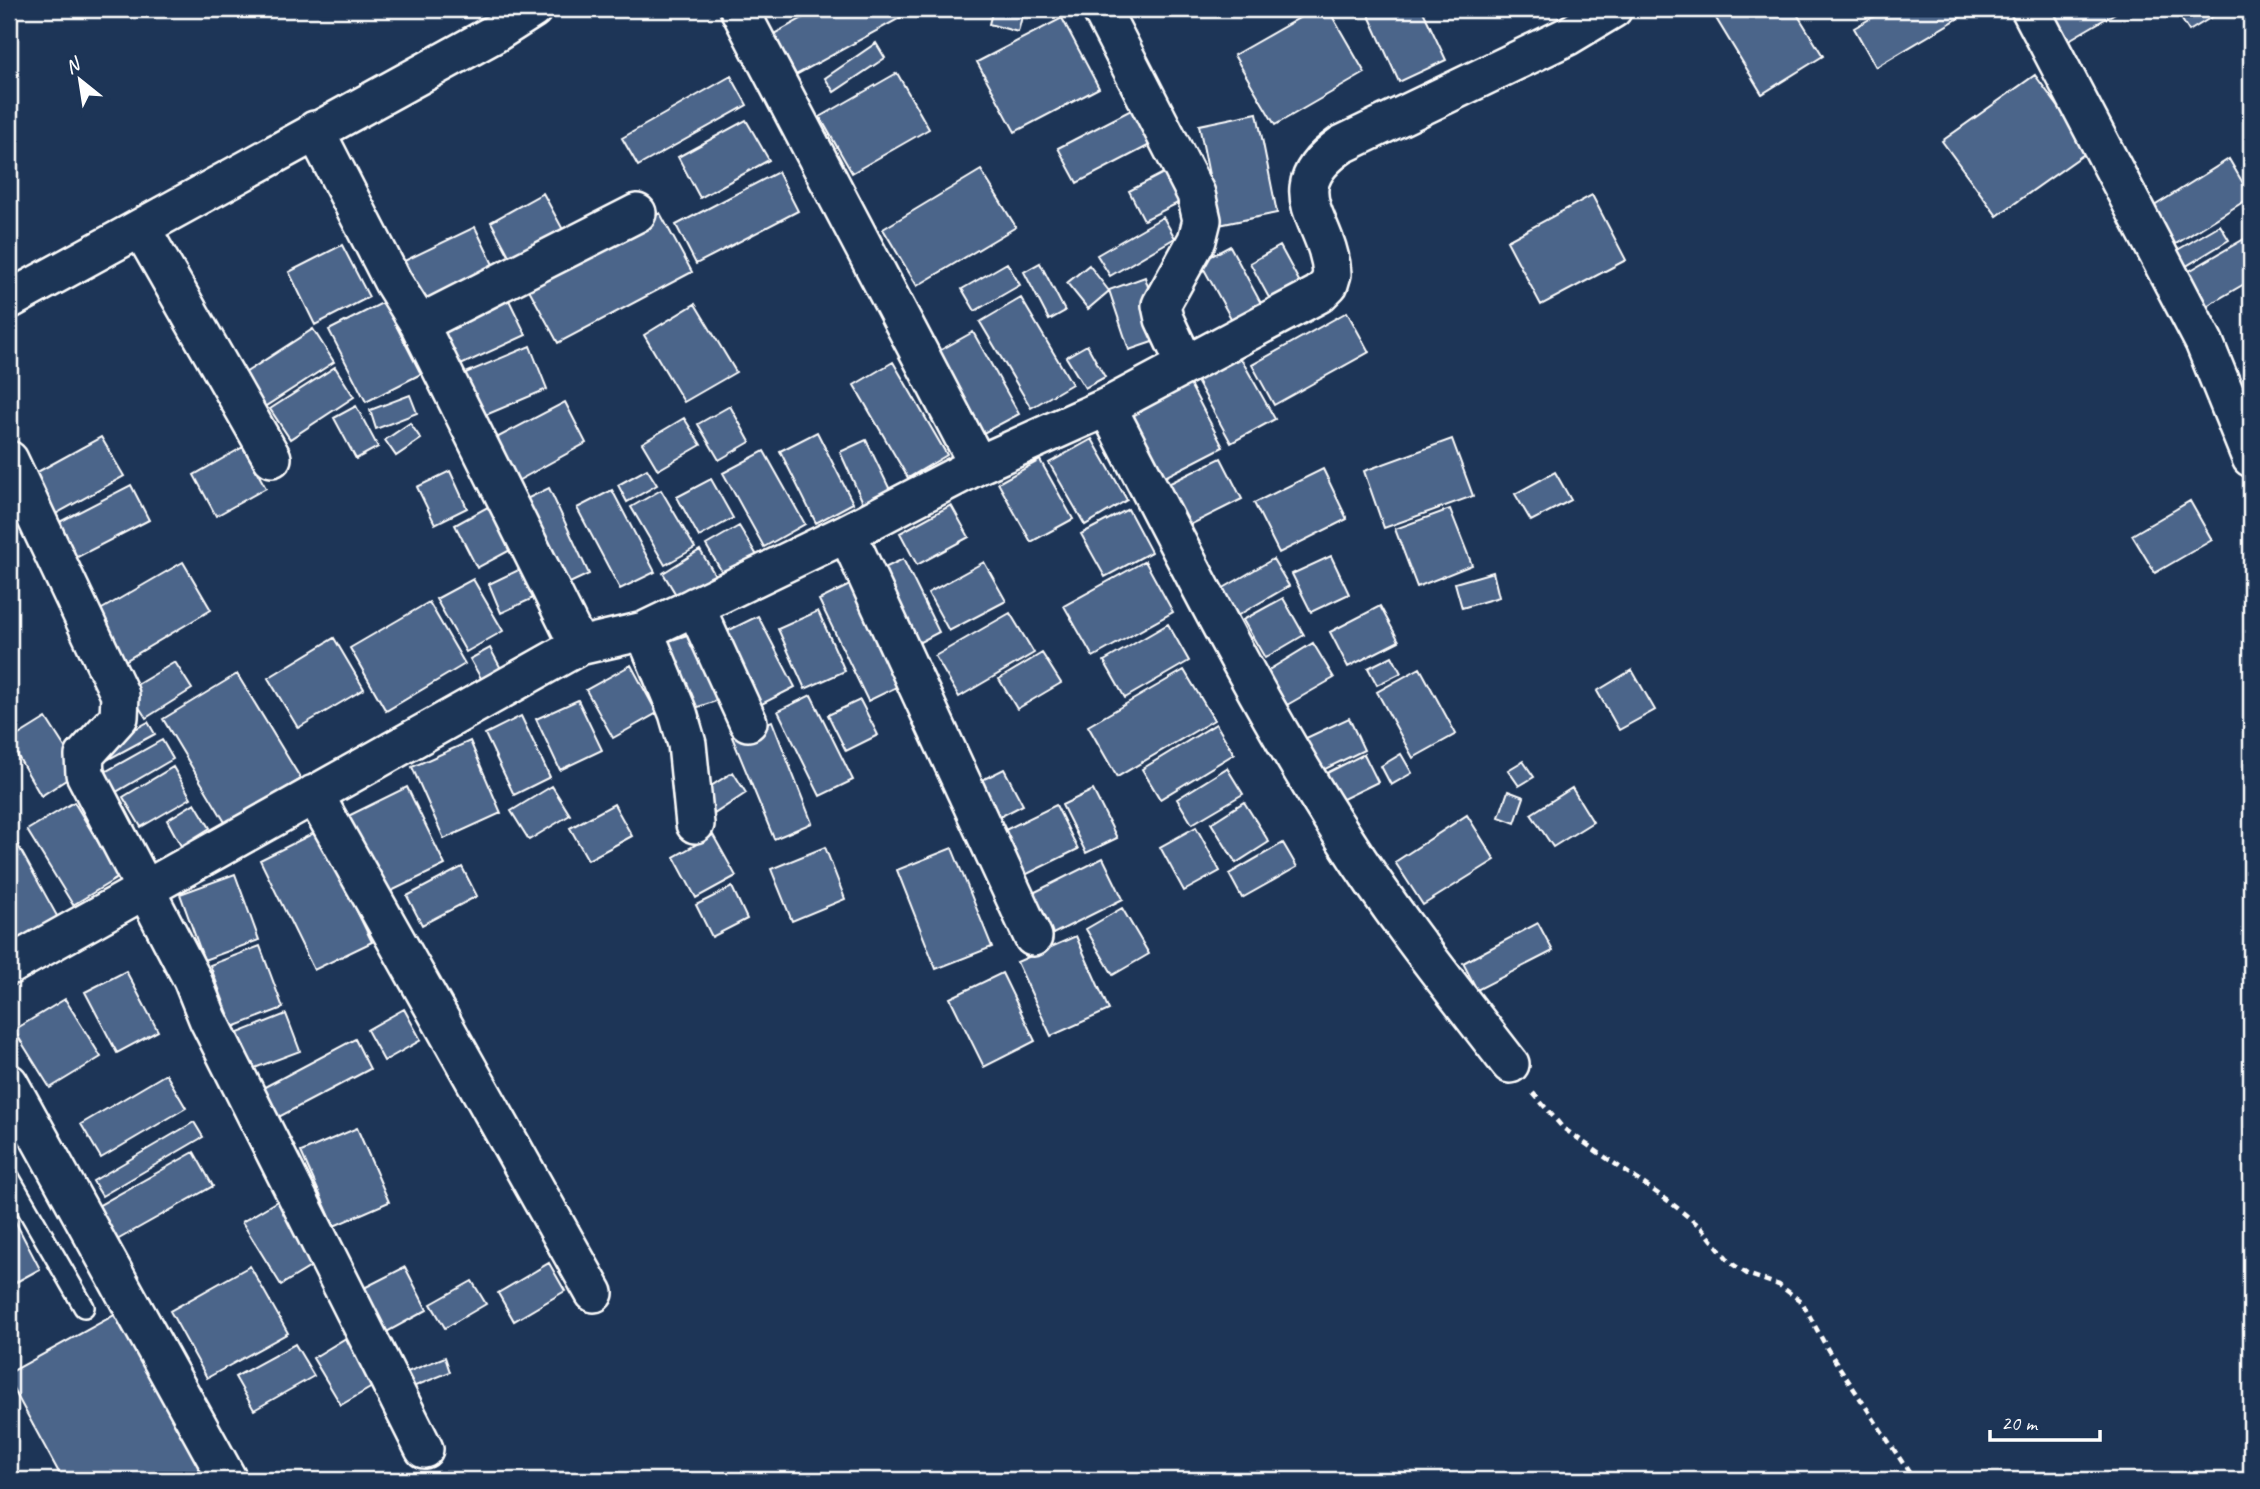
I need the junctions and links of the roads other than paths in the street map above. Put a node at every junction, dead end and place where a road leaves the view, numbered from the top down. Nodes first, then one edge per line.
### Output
1 (533, 9) edge
2 (739, 9) edge
3 (1101, 9) edge
4 (1613, 9) edge
5 (2030, 9) edge
6 (315, 130) junction
7 (637, 213) dead end
8 (141, 228) junction
9 (9, 300) edge
10 (419, 324) junction
11 (1185, 364) junction
12 (1107, 407) junction
13 (272, 458) dead end
14 (2251, 458) edge
15 (9, 460) edge
16 (978, 465) junction
17 (847, 533) junction
18 (695, 606) junction
19 (644, 631) junction
20 (579, 646) junction
21 (748, 722) dead end
22 (314, 794) junction
23 (695, 824) dead end
24 (146, 889) junction
25 (1033, 937) dead end
26 (9, 967) edge
27 (1510, 1064) road end
28 (9, 1083) edge
29 (9, 1177) edge
30 (594, 1293) dead end
31 (84, 1307) dead end
32 (425, 1449) dead end
33 (228, 1480) edge

1 - 6 street
2 - 16 street
3 - 11 street
4 - 11 street
5 - 14 street
6 - 8 street
6 - 10 street
7 - 10 street
8 - 9 street
8 - 13 street
10 - 20 street
11 - 12 street
12 - 16 street
12 - 27 street
15 - 24 street
16 - 17 street
17 - 18 street
17 - 25 street
18 - 19 street
18 - 21 street
19 - 20 street
19 - 23 street
20 - 22 street
22 - 24 street
22 - 30 street
24 - 26 street
24 - 32 street
28 - 33 street
29 - 31 lane

